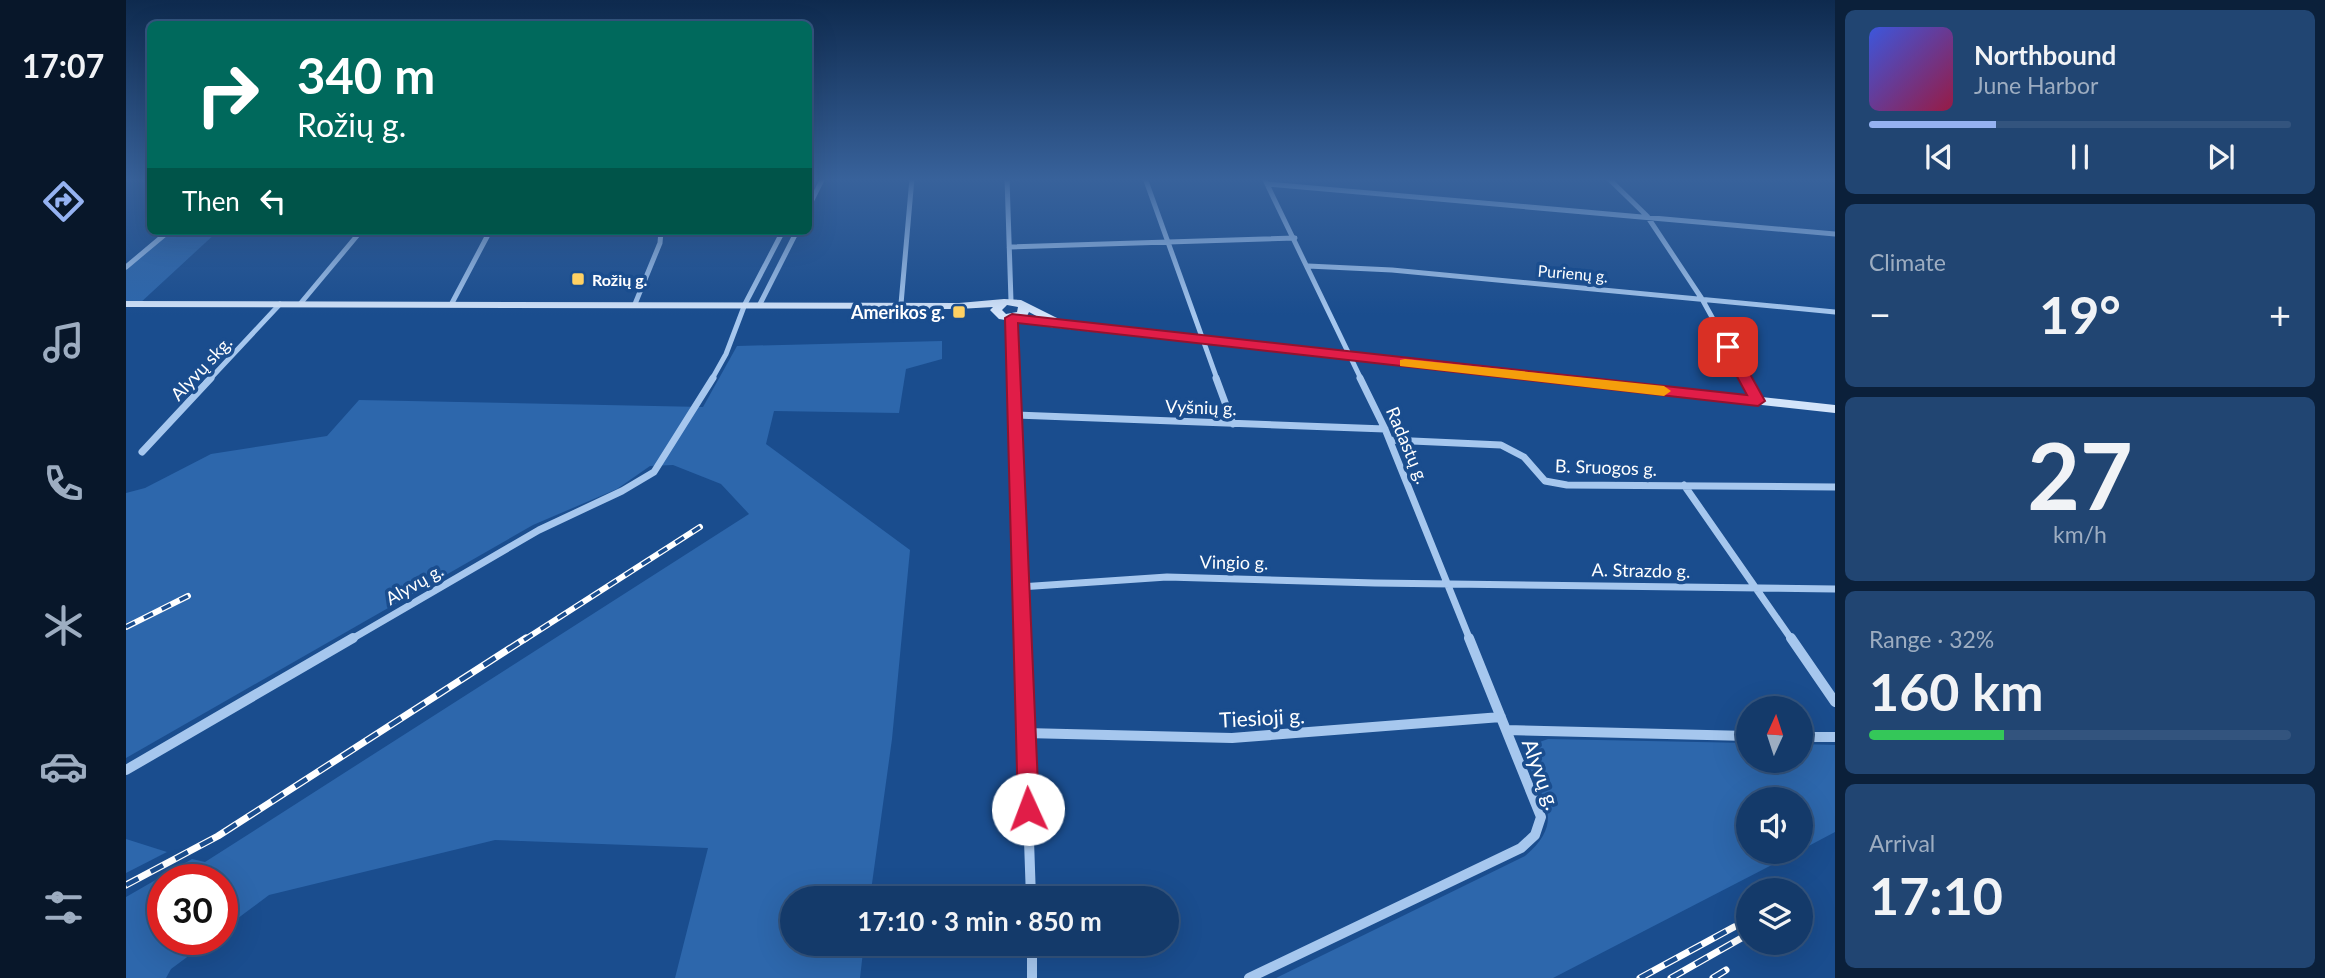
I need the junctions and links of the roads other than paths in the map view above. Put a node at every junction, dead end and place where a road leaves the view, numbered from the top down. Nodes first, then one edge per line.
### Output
1 (908, 224) edge
2 (1008, 224) edge
3 (1160, 224) edge
4 (1288, 224) edge
5 (1652, 224) edge
6 (1727, 224) edge
7 (1835, 234) edge
8 (164, 235) edge
9 (358, 235) edge
10 (488, 235) edge
11 (661, 235) edge
12 (781, 235) edge
13 (795, 235) edge
14 (1295, 238) junction
15 (1166, 242) junction
16 (1009, 247) junction
17 (1308, 266) junction
18 (126, 267) edge
19 (1702, 299) junction
20 (452, 303) junction
21 (132, 304) edge
22 (280, 304) junction
23 (300, 304) junction
24 (635, 304) junction
25 (745, 304) junction
26 (760, 304) junction
27 (901, 304) junction
28 (1008, 311) junction
29 (1835, 312) edge
30 (1060, 324) junction
31 (1204, 341) junction
32 (1353, 358) junction
33 (1758, 401) junction
34 (1835, 409) edge
35 (1015, 415) junction
36 (1233, 424) junction
37 (1385, 429) junction
38 (1390, 440) junction
39 (142, 452) dead end
40 (1684, 485) junction
41 (1835, 487) edge
42 (1447, 584) junction
43 (1020, 587) junction
44 (1757, 587) junction
45 (1835, 589) edge
46 (1835, 702) edge
47 (1501, 718) junction
48 (1506, 730) junction
49 (1026, 733) junction
50 (1736, 736) edge
51 (1813, 737) edge
52 (1835, 737) edge
53 (126, 770) edge
54 (1031, 886) edge
55 (1032, 956) edge
56 (1032, 978) edge
57 (1249, 978) edge

1 - 27 street
2 - 16 street
3 - 15 street
4 - 14 street, Radastų g.
5 - 19 street
6 - 7 street
8 - 18 street
9 - 23 street
10 - 20 street
11 - 24 street
12 - 25 street, Alyvų g.
13 - 26 street
14 - 15 street
14 - 17 street, Radastų g.
15 - 16 street
15 - 31 street
16 - 28 street
17 - 19 street, Purienų g.
17 - 32 street, Radastų g.
19 - 29 street, Purienų g.
19 - 33 street
20 - 23 street
20 - 24 street
21 - 22 street
22 - 23 street
22 - 39 street, Alyvų skg.
24 - 25 street
25 - 26 street
25 - 53 street, Alyvų g.
26 - 27 street
27 - 28 street
28 - 30 street
28 - 30 street
28 - 35 street
30 - 31 street
31 - 32 street
31 - 36 street
32 - 33 street
32 - 37 street, Radastų g.
33 - 34 street
35 - 36 street, Vyšnių g.
35 - 43 street
36 - 37 street, Vyšnių g.
37 - 38 street, Radastų g.
38 - 40 street, B. Sruogos g.
38 - 42 street, Radastų g.
40 - 41 street, B. Sruogos g.
40 - 44 street
42 - 43 street, Vingio g.
42 - 44 street, A. Strazdo g.
42 - 47 street, Radastų g.
43 - 49 street
44 - 45 street, A. Strazdo g.
44 - 46 street
47 - 48 street, Radastų g.
47 - 49 street, Tiesioji g.
48 - 50 street, Alyvų g.
48 - 57 street, Alyvų g.
49 - 54 street
51 - 52 street
55 - 56 street

